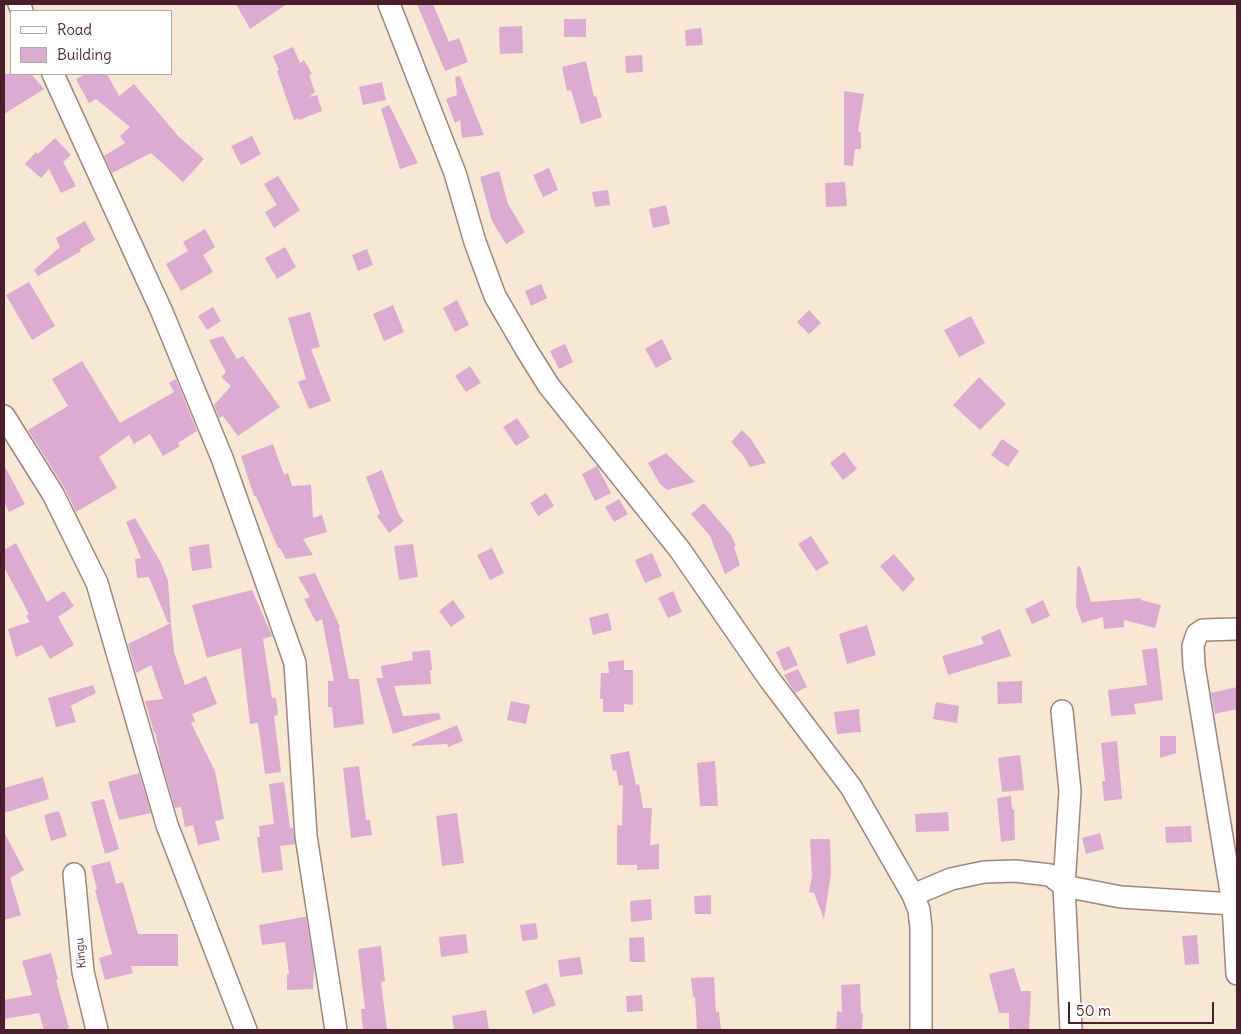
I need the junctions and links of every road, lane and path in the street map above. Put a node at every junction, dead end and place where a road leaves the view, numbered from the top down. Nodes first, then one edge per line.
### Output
1 (389, 4) edge
2 (53, 75) edge
3 (4, 416) edge
4 (1237, 628) edge
5 (1062, 711) dead end
6 (74, 874) dead end
7 (1064, 886) junction
8 (913, 894) junction
9 (1235, 904) edge
10 (1237, 974) edge
11 (97, 1030) edge
12 (246, 1030) edge
13 (336, 1030) edge
14 (921, 1030) edge
15 (1071, 1030) edge

1 - 8 street
2 - 13 street
3 - 12 street
4 - 9 street
5 - 7 street
6 - 11 street, Kingu
7 - 8 street
7 - 9 street
7 - 15 street
8 - 14 street
9 - 10 street

